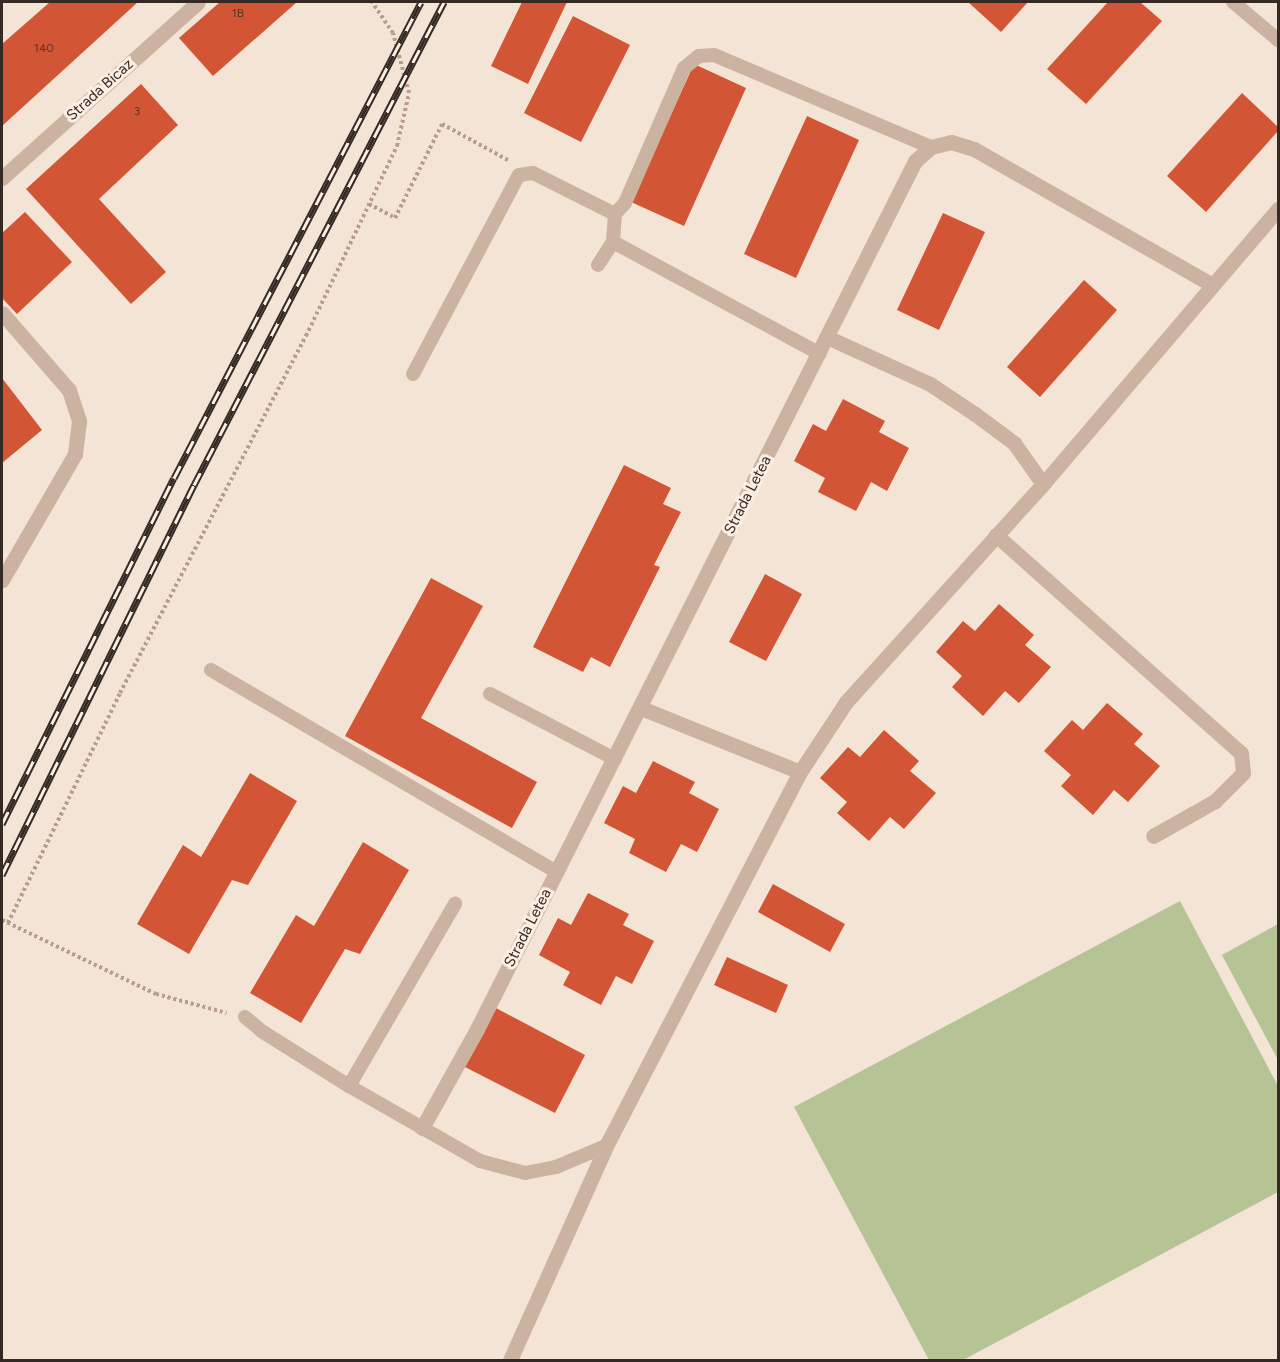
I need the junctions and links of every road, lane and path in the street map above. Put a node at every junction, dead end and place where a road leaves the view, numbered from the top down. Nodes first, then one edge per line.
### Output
1 (198, 2) edge
2 (372, 2) edge
3 (1233, 2) edge
4 (1278, 40) edge
5 (932, 147) junction
6 (533, 173) junction
7 (2, 178) edge
8 (369, 204) junction
9 (1278, 209) edge
10 (615, 214) junction
11 (613, 242) junction
12 (598, 265) dead end
13 (1211, 284) junction
14 (2, 313) edge
15 (828, 338) junction
16 (820, 354) junction
17 (414, 374) dead end
18 (1043, 484) junction
19 (996, 535) junction
20 (2, 580) edge
21 (211, 670) dead end
22 (490, 694) dead end
23 (641, 708) junction
24 (615, 759) junction
25 (800, 772) junction
26 (1153, 836) dead end
27 (557, 872) junction
28 (455, 904) dead end
29 (2, 920) edge
30 (8, 924) junction
31 (245, 1017) joint
32 (349, 1086) junction
33 (422, 1128) junction
34 (606, 1146) junction
35 (510, 1360) edge

1 - 7 street, Strada Bicaz
2 - 8 path
3 - 4 lane
5 - 10 lane
5 - 13 street
5 - 15 street, Strada Letea
6 - 8 path
6 - 10 lane
6 - 17 lane
8 - 30 path
9 - 13 street
10 - 11 lane
11 - 12 lane
11 - 16 lane
13 - 18 street
14 - 20 street
15 - 16 street, Strada Letea
15 - 18 street
16 - 23 street, Strada Letea
18 - 19 street
19 - 25 street
19 - 26 street
21 - 27 lane
22 - 24 lane
23 - 24 street, Strada Letea
23 - 25 street
24 - 27 street, Strada Letea
25 - 34 street
27 - 33 street, Strada Letea
28 - 32 lane
29 - 30 path
30 - 31 path
31 - 32 lane
32 - 33 lane
33 - 34 lane
34 - 35 street

